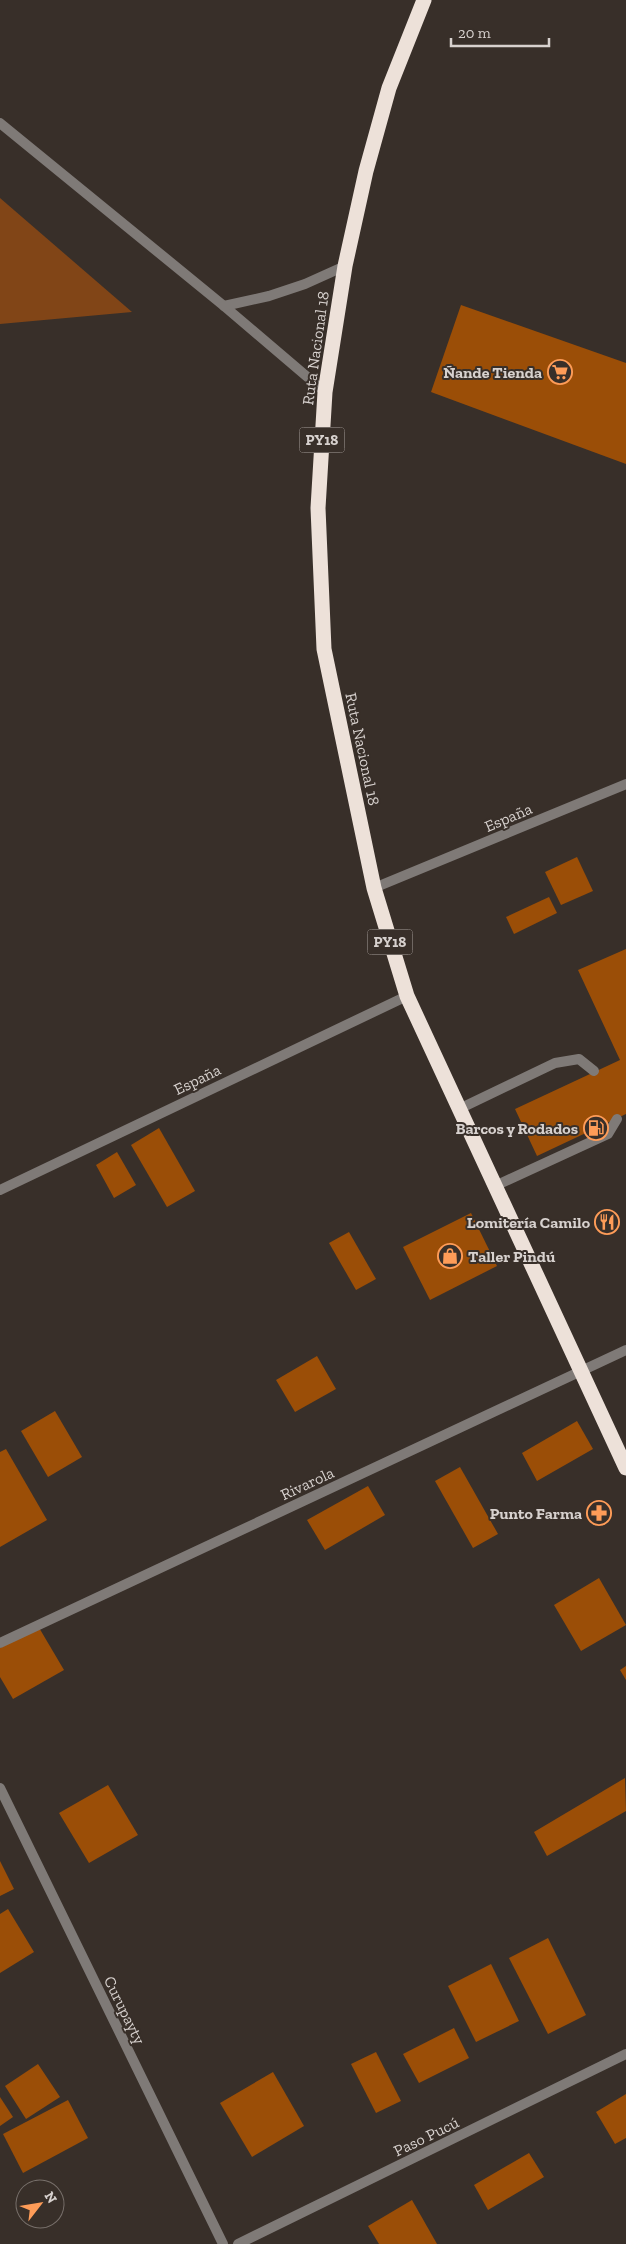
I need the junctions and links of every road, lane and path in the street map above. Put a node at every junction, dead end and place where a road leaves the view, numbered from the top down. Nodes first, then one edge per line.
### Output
1 (424, 0) edge
2 (0, 123) edge
3 (345, 266) junction
4 (224, 306) junction
5 (325, 392) junction
6 (626, 784) edge
7 (374, 888) junction
8 (407, 996) junction
9 (594, 1071) dead end
10 (459, 1109) junction
11 (617, 1119) dead end
12 (495, 1186) junction
13 (0, 1190) edge
14 (626, 1350) edge
15 (580, 1372) junction
16 (626, 1468) edge
17 (0, 1643) edge
18 (0, 1788) edge
19 (626, 2054) edge
20 (223, 2244) edge
21 (238, 2244) edge

1 - 3 highway, Ruta Nacional 18 / PY18
2 - 4 street
3 - 4 street
3 - 5 highway, Ruta Nacional 18 / PY18
4 - 5 street
5 - 7 highway, Ruta Nacional 18 / PY18
6 - 7 street, España
7 - 8 highway, PY18
8 - 10 highway, PY18
8 - 13 street, España
9 - 10 street
10 - 12 highway, PY18
11 - 12 street
12 - 15 highway, PY18
14 - 15 street, Rivarola
15 - 16 highway, PY18
15 - 17 street, Rivarola
18 - 20 street, Curupayty
19 - 21 street, Paso Pucú

